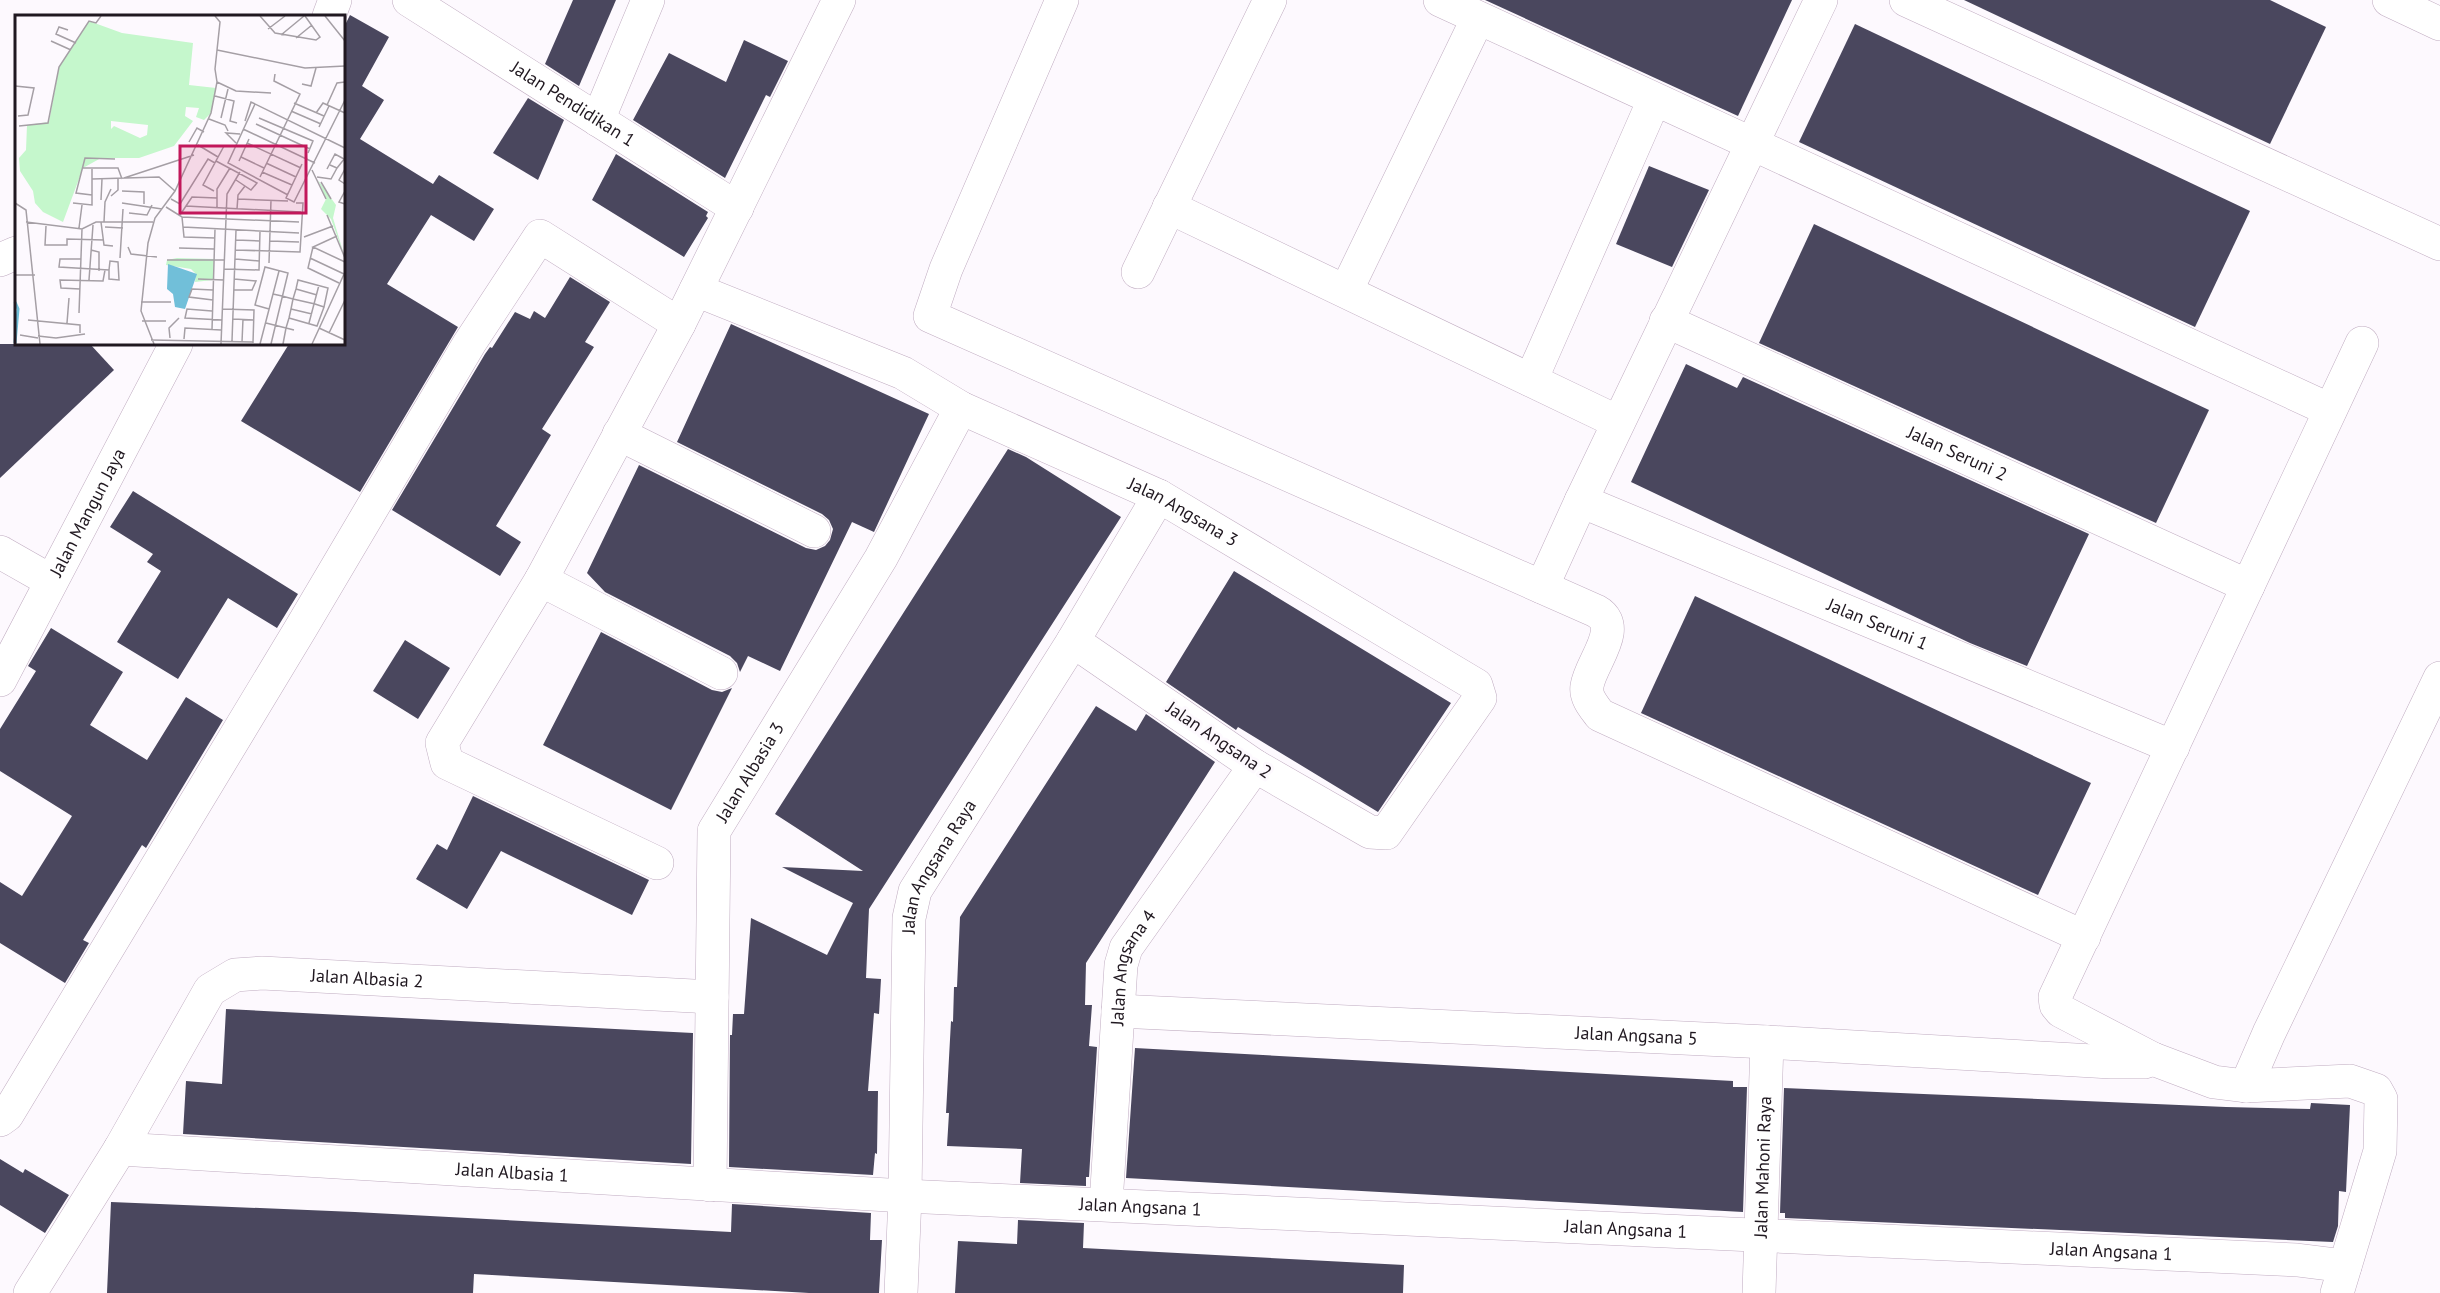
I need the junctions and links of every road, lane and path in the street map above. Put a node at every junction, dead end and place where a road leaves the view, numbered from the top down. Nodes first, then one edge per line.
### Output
1 (335, 0) edge
2 (409, 0) edge
3 (648, 0) edge
4 (839, 0) edge
5 (1062, 0) edge
6 (1270, 0) edge
7 (1440, 0) edge
8 (1821, 0) edge
9 (1906, 0) edge
10 (2389, 0) edge
11 (329, 15) edge
12 (1478, 18) junction
13 (2440, 24) edge
14 (1654, 100) junction
15 (598, 120) junction
16 (1751, 145) junction
17 (1169, 207) junction
18 (736, 208) junction
19 (2440, 244) edge
20 (15, 253) edge
21 (0, 260) edge
22 (1138, 272) dead end
23 (696, 290) junction
24 (1346, 291) junction
25 (1666, 321) junction
26 (679, 324) junction
27 (2362, 343) dead end
28 (175, 345) edge
29 (1531, 381) junction
30 (961, 408) junction
31 (2330, 410) junction
32 (1618, 422) junction
33 (619, 434) junction
34 (1159, 496) junction
35 (1581, 501) junction
36 (814, 531) dead end
37 (0, 552) edge
38 (541, 580) junction
39 (51, 581) junction
40 (2248, 586) junction
41 (1542, 587) junction
42 (1073, 641) junction
43 (721, 673) dead end
44 (2440, 678) edge
45 (0, 680) edge
46 (2174, 747) junction
47 (1255, 766) junction
48 (1370, 832) joint
49 (657, 863) dead end
50 (2084, 937) junction
51 (712, 997) junction
52 (1118, 1011) junction
53 (1767, 1042) junction
54 (2153, 1059) junction
55 (2246, 1086) junction
56 (0, 1120) edge
57 (120, 1149) junction
58 (710, 1185) junction
59 (905, 1196) junction
60 (1106, 1204) junction
61 (1761, 1236) junction
62 (2341, 1279) edge
63 (30, 1293) edge
64 (901, 1293) edge
65 (1759, 1293) edge

1 - 11 street
2 - 15 street, Jalan Pendidikan 1
3 - 15 street
4 - 18 street
5 - 41 street
6 - 17 street
7 - 12 street
8 - 16 street
9 - 19 street
10 - 13 street
12 - 14 street
12 - 24 street
14 - 16 street
14 - 29 street
15 - 18 street, Jalan Pendidikan 1
16 - 25 street
16 - 31 street
17 - 22 street
17 - 24 street
18 - 23 street
20 - 21 street
23 - 26 street
23 - 30 street, Jalan Angsana 3
24 - 29 street
25 - 32 street
25 - 40 street, Jalan Seruni 2
26 - 33 street
26 - 56 street
27 - 31 street
28 - 39 street, Jalan Mangun Jaya
29 - 32 street
30 - 34 street, Jalan Angsana 3
30 - 51 street, Jalan Albasia 3
31 - 40 street
32 - 35 street
33 - 36 street
33 - 38 street
34 - 42 street, Jalan Angsana Raya
34 - 48 street, Jalan Angsana 3
35 - 41 street
35 - 46 street, Jalan Seruni 1
37 - 39 street
38 - 43 street
38 - 49 street
39 - 45 street, Jalan Mangun Jaya
40 - 46 street
41 - 50 street
42 - 47 street, Jalan Angsana 2
42 - 59 street, Jalan Angsana Raya
44 - 55 street
46 - 50 street
47 - 48 street, Jalan Angsana 2
47 - 52 street, Jalan Angsana 4
50 - 54 street
51 - 57 street, Jalan Albasia 2
51 - 58 street, Jalan Albasia 3
52 - 53 street, Jalan Angsana 5
52 - 60 street, Jalan Angsana 4
53 - 54 street, Jalan Angsana 5
53 - 61 street, Jalan Mahoni Raya
54 - 55 street
55 - 62 street
57 - 58 street, Jalan Albasia 1
57 - 63 street, Jalan Albasia 2
58 - 59 street, Jalan Albasia 1
59 - 60 street, Jalan Angsana 1
59 - 64 street, Jalan Angsana Raya
60 - 61 street, Jalan Angsana 1
61 - 62 street, Jalan Angsana 1
61 - 65 street, Jalan Mahoni Raya

